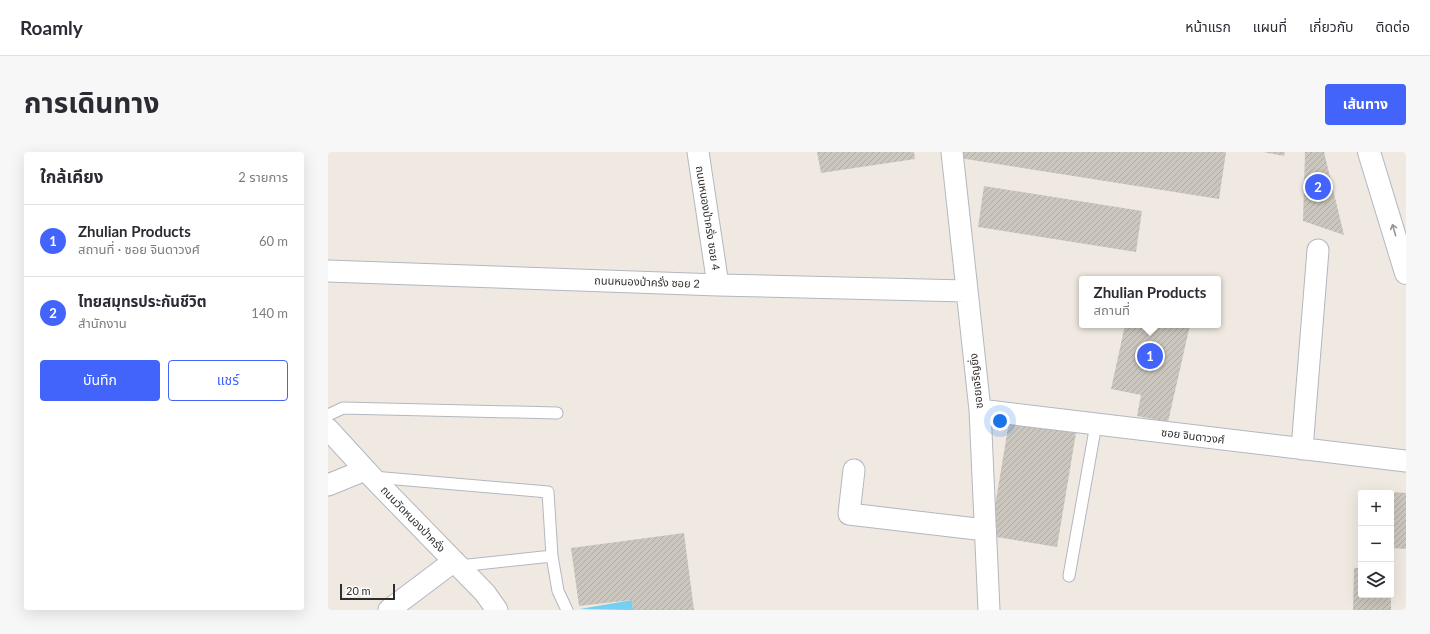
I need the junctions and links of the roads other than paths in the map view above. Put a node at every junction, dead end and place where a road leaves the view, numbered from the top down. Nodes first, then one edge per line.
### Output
1 (698, 152) edge
2 (952, 152) edge
3 (1370, 152) edge
4 (1318, 250) dead end
5 (328, 271) edge
6 (1406, 273) edge
7 (718, 284) junction
8 (966, 291) junction
9 (980, 410) junction
10 (557, 413) dead end
11 (328, 415) edge
12 (1096, 424) junction
13 (328, 429) edge
14 (1302, 449) junction
15 (1406, 461) edge
16 (854, 470) dead end
17 (369, 473) junction
18 (328, 485) edge
19 (985, 530) junction
20 (552, 556) junction
21 (456, 563) junction
22 (1069, 576) dead end
23 (389, 610) edge
24 (497, 610) edge
25 (567, 610) edge
26 (989, 610) edge

1 - 7 street, ถนนหนองป่าครั่ง ซอย 4
2 - 8 street, ซอยเจริญยิ่ง
6 -> 3 main road
4 - 14 street
5 - 7 street, ถนนหนองป่าครั่ง ซอย 2
7 - 8 street, ถนนหนองป่าครั่ง ซอย 2
8 - 9 street, ซอยเจริญยิ่ง
9 - 12 street, ซอย จินดาวงศ์
9 - 19 street, ซอยเจริญยิ่ง
10 - 11 lane
12 - 14 street, ซอย จินดาวงศ์
12 - 22 lane
13 - 17 street, ถนนวัดหนองป่าครั่ง
14 - 15 street, ซอย จินดาวงศ์
16 - 19 street
17 - 18 street
17 - 20 lane
17 - 21 street, ถนนวัดหนองป่าครั่ง
19 - 26 street, ซอยเจริญยิ่ง
20 - 21 lane
20 - 25 lane
21 - 23 street
21 - 24 street, ถนนวัดหนองป่าครั่ง

